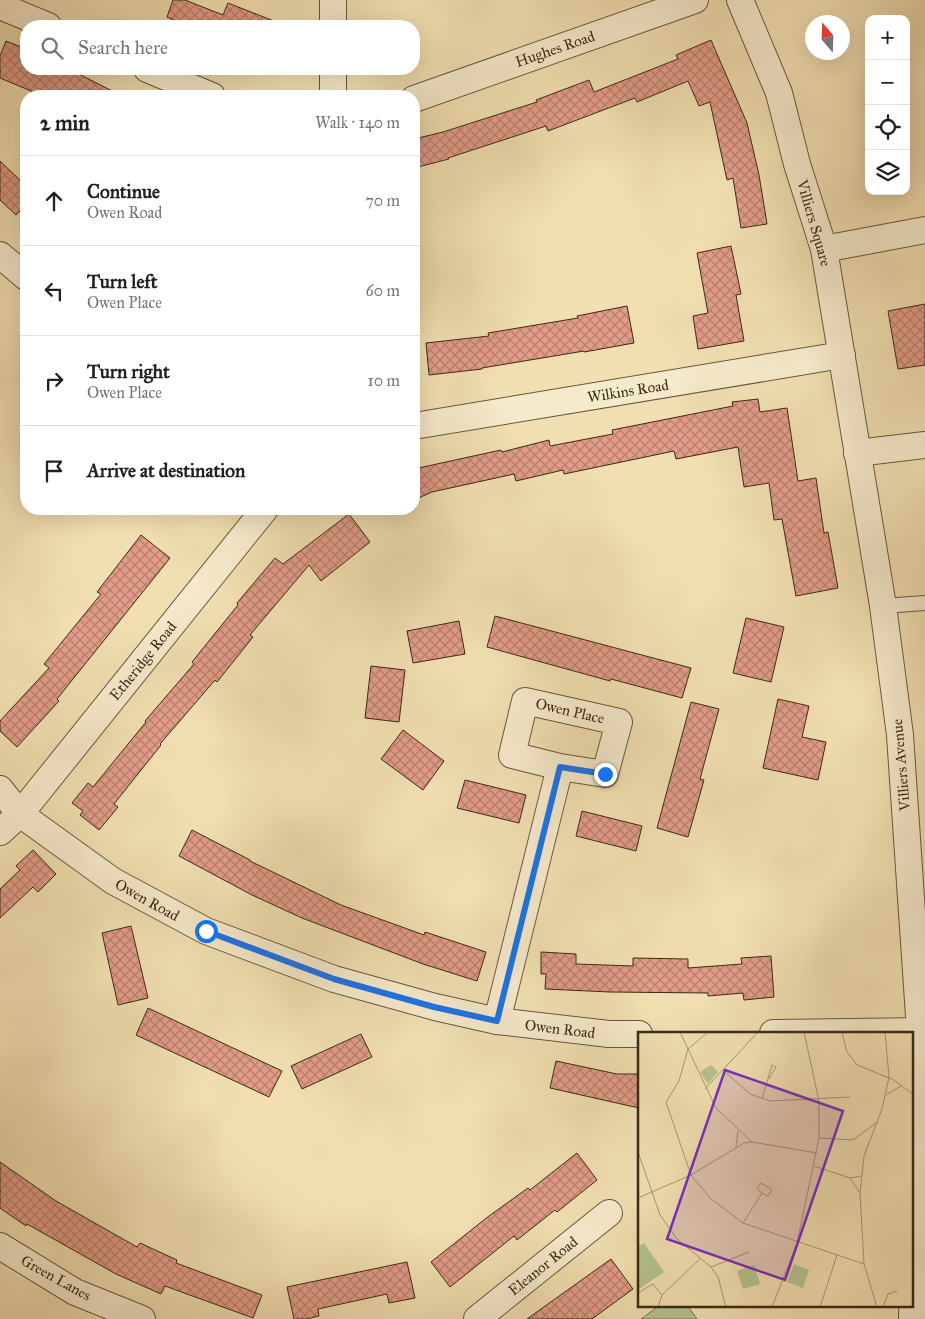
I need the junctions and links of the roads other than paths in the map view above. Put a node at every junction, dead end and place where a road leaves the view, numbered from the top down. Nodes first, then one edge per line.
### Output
1 (333, 0) edge
2 (695, 0) edge
3 (740, 0) edge
4 (0, 6) edge
5 (34, 20) edge
6 (333, 20) edge
7 (161, 75) edge
8 (333, 75) edge
9 (198, 90) edge
10 (334, 90) edge
11 (420, 97) edge
12 (925, 230) edge
13 (824, 249) junction
14 (0, 255) edge
15 (20, 272) edge
16 (842, 355) junction
17 (420, 425) edge
18 (925, 445) edge
19 (857, 454) junction
20 (261, 515) edge
21 (925, 603) edge
22 (883, 606) junction
23 (560, 767) dead end
24 (0, 789) edge
25 (20, 814) junction
26 (0, 832) edge
27 (497, 1021) junction
28 (922, 1031) edge
29 (848, 1032) edge
30 (638, 1034) edge
31 (609, 1213) dead end
32 (0, 1246) edge
33 (142, 1319) edge
34 (477, 1319) edge
35 (912, 1319) edge

1 - 6 street
2 - 11 street, Hughes Road
3 - 13 street, Villiers Square
4 - 5 street
7 - 9 street
8 - 10 street
12 - 13 street
13 - 16 street, Villiers Square
14 - 15 street
16 - 17 street, Wilkins Road
16 - 19 street, Villiers Square
18 - 19 street
19 - 22 street, Villiers Avenue
20 - 25 street, Etheridge Road
21 - 22 lane
22 - 28 street, Villiers Avenue
23 - 27 street
24 - 25 street, Owen Road
25 - 26 street, Etheridge Road
25 - 27 street, Owen Road
27 - 30 street, Owen Road
28 - 29 street
28 - 35 street, Villiers Avenue
31 - 34 street, Eleanor Road
32 - 33 street, Green Lanes

